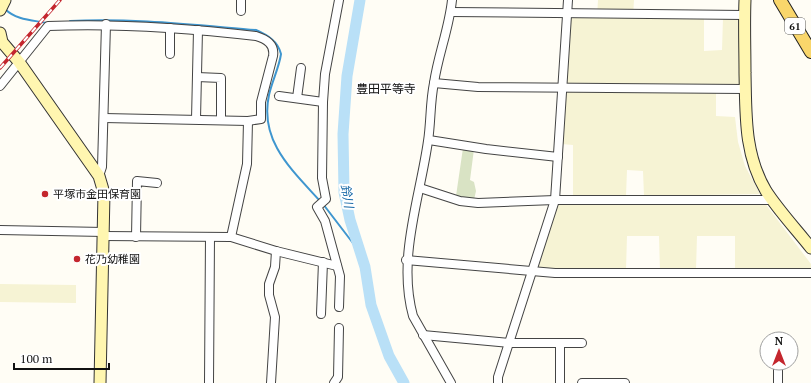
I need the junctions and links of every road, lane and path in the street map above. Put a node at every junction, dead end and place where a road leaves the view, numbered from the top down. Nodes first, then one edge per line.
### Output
1 (241, 0) edge
2 (339, 0) edge
3 (452, 0) edge
4 (568, 0) edge
5 (745, 0) edge
6 (780, 0) edge
7 (241, 11) dead end
8 (451, 12) junction
9 (567, 14) junction
10 (744, 15) junction
11 (106, 24) junction
12 (170, 28) junction
13 (198, 30) junction
14 (0, 33) edge
15 (811, 52) edge
16 (170, 54) dead end
17 (19, 62) junction
18 (301, 68) dead end
19 (197, 77) junction
20 (434, 83) junction
21 (0, 86) edge
22 (562, 88) junction
23 (745, 89) junction
24 (279, 96) dead end
25 (297, 98) junction
26 (323, 102) junction
27 (104, 118) junction
28 (196, 119) junction
29 (221, 120) junction
30 (248, 121) junction
31 (429, 140) junction
32 (558, 157) junction
33 (99, 176) junction
34 (157, 183) dead end
35 (420, 188) junction
36 (555, 200) junction
37 (773, 200) junction
38 (0, 230) edge
39 (104, 234) junction
40 (136, 237) junction
41 (210, 237) junction
42 (231, 237) junction
43 (811, 248) edge
44 (276, 251) junction
45 (406, 260) junction
46 (322, 262) junction
47 (338, 266) junction
48 (532, 272) junction
49 (811, 273) edge
50 (339, 307) dead end
51 (321, 314) dead end
52 (339, 328) dead end
53 (423, 335) junction
54 (510, 343) junction
55 (560, 343) junction
56 (582, 343) dead end
57 (778, 371) edge
58 (100, 383) edge
59 (210, 383) edge
60 (271, 383) edge
61 (334, 383) edge
62 (451, 383) edge
63 (498, 383) edge
64 (560, 383) edge
65 (582, 383) edge
66 (602, 383) edge
67 (625, 383) edge
68 (778, 383) edge

1 - 7 street
2 - 26 street
3 - 8 street
4 - 9 street
5 - 10 street
6 - 15 main road, 61
8 - 9 street
8 - 20 street
9 - 10 street
9 - 22 street
10 - 23 street
11 - 12 street
11 - 17 street
11 - 27 street
12 - 13 street
12 - 16 street
13 - 19 street
13 - 30 street
14 - 17 street
17 - 21 street
17 - 33 street
18 - 25 street
19 - 28 street
19 - 29 street
20 - 22 street
20 - 31 street
22 - 23 street
22 - 32 street
23 - 37 street
24 - 25 street
25 - 26 street
26 - 47 street
27 - 28 street
27 - 33 street
28 - 29 street
29 - 30 street
30 - 42 street
31 - 32 street
31 - 35 street
32 - 36 street
33 - 39 street
34 - 40 street
35 - 36 street
35 - 45 street
36 - 37 street
36 - 48 street
37 - 43 street
38 - 39 street
39 - 40 street
39 - 58 street
40 - 41 street
41 - 42 street
41 - 59 street
42 - 44 street
44 - 46 street
44 - 60 street
45 - 48 street
45 - 53 street
46 - 47 street
46 - 51 street
47 - 50 street
48 - 49 street
48 - 54 street
52 - 61 street
53 - 54 street
53 - 62 street
54 - 55 street
54 - 63 street
55 - 56 street
55 - 64 street
57 - 68 street
65 - 66 street
66 - 67 street

